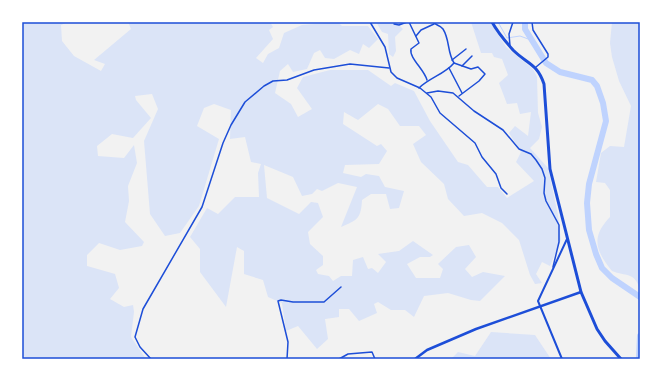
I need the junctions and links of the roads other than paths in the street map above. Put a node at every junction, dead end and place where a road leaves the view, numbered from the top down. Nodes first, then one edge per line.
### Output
1 (370, 22) edge
2 (408, 22) edge
3 (492, 22) edge
4 (513, 22) edge
5 (532, 22) edge
6 (433, 23) edge
7 (394, 24) dead end
8 (416, 36) junction
9 (510, 46) junction
10 (466, 49) dead end
11 (472, 56) dead end
12 (452, 60) junction
13 (454, 63) junction
14 (461, 66) junction
15 (389, 68) junction
16 (449, 68) junction
17 (536, 68) junction
18 (427, 80) junction
19 (419, 88) junction
20 (427, 93) junction
21 (462, 93) junction
22 (459, 96) junction
23 (507, 194) dead end
24 (567, 238) junction
25 (553, 267) junction
26 (341, 287) dead end
27 (581, 292) junction
28 (539, 306) junction
29 (151, 359) edge
30 (287, 359) edge
31 (339, 359) edge
32 (374, 359) edge
33 (415, 359) edge
34 (562, 359) edge
35 (622, 359) edge

1 - 15 street
2 - 7 street
2 - 8 street
3 - 9 highway
4 - 9 street
5 - 17 street
6 - 8 street
6 - 12 street
8 - 18 street
9 - 17 highway
10 - 12 street
11 - 14 street
12 - 13 street
13 - 14 street
13 - 16 street
14 - 21 street
15 - 19 street
15 - 29 street
16 - 18 street
16 - 21 street
17 - 24 highway
18 - 19 street
19 - 20 street
20 - 22 street
20 - 23 street
21 - 22 street
22 - 25 street
24 - 25 street
24 - 27 highway
25 - 28 street
26 - 30 street
27 - 28 main road
27 - 35 highway
28 - 33 main road
28 - 34 street
31 - 32 street

